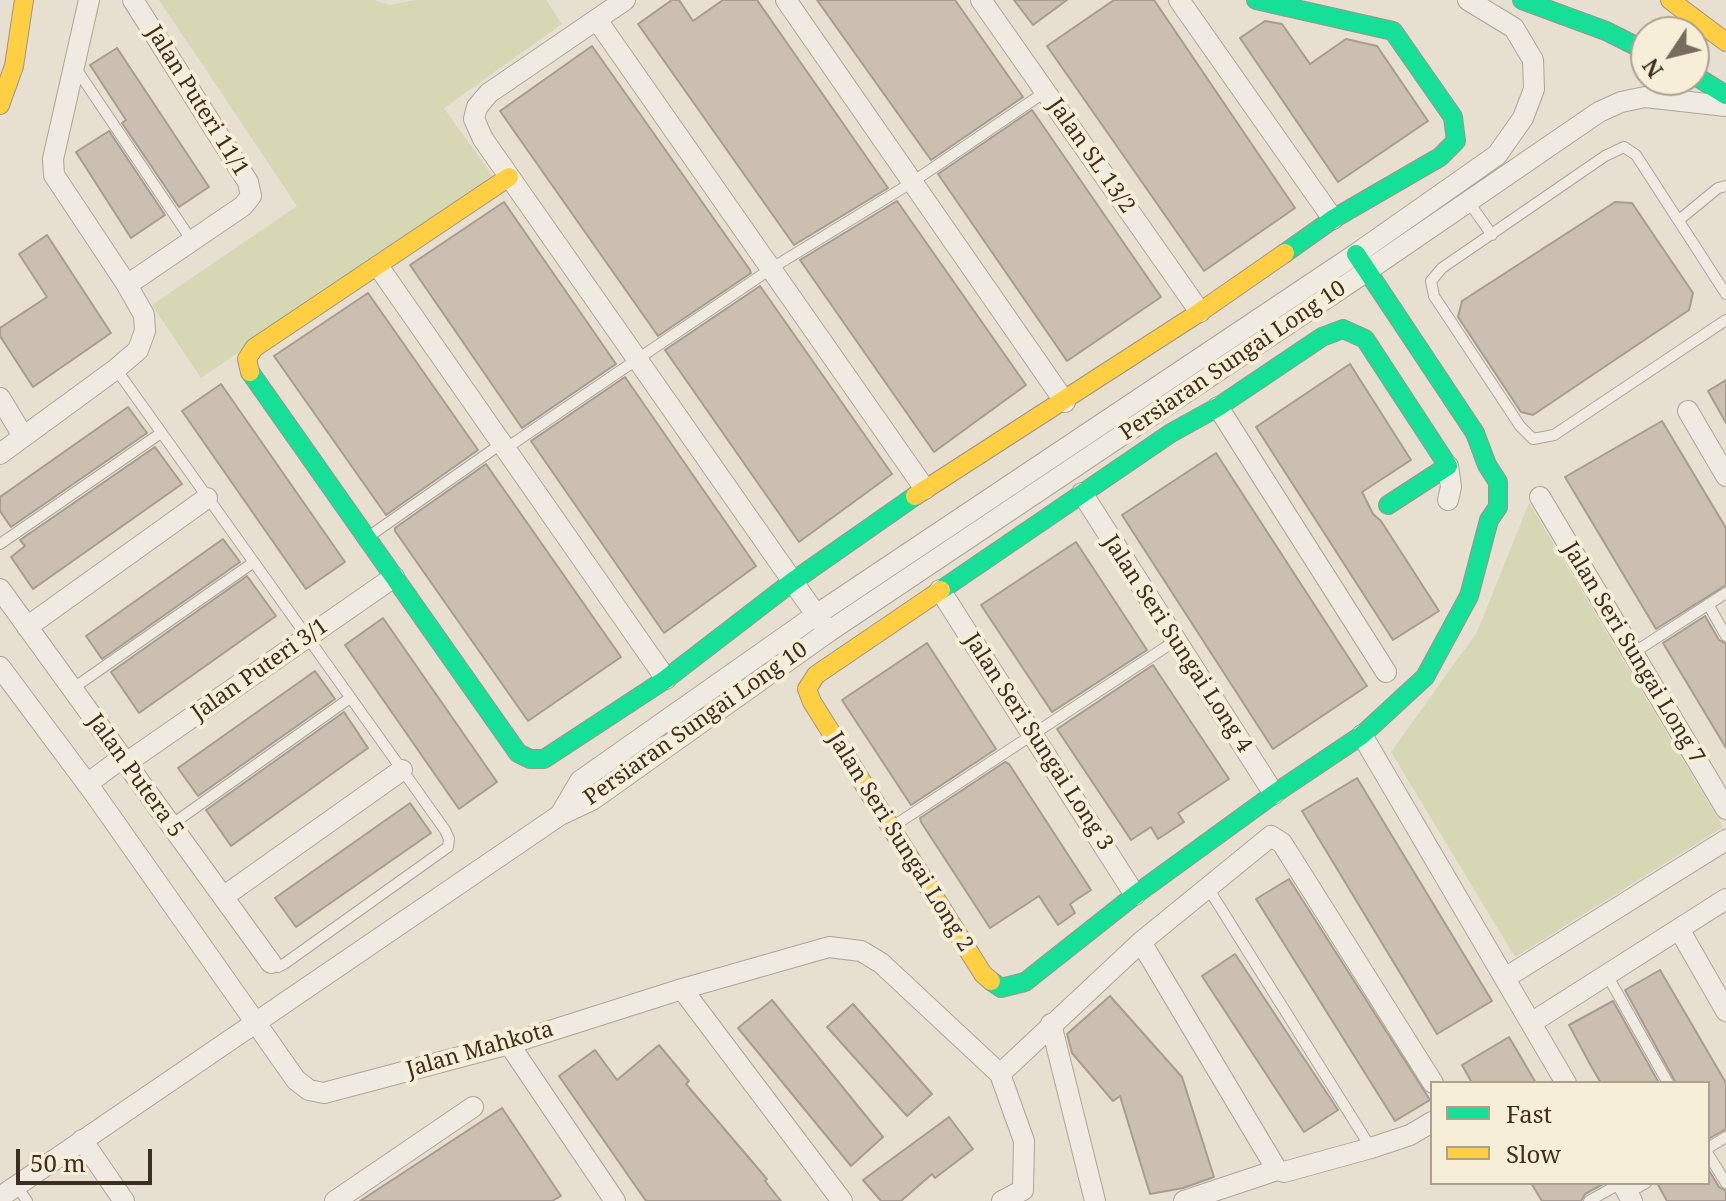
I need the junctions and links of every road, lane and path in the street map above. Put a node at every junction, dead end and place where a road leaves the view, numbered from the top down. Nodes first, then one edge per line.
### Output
1 (24, 0) edge
2 (89, 0) edge
3 (133, 0) edge
4 (625, 0) edge
5 (786, 0) edge
6 (981, 0) edge
7 (1179, 0) edge
8 (1256, 0) edge
9 (1468, 0) edge
10 (1522, 0) edge
11 (1670, 0) edge
12 (597, 20) junction
13 (1726, 42) edge
14 (1630, 43) edge
15 (74, 66) junction
16 (1045, 92) junction
17 (0, 105) edge
18 (1726, 106) edge
19 (509, 177) junction
20 (911, 183) junction
21 (1726, 186) edge
22 (1468, 201) junction
23 (1333, 219) junction
24 (1679, 220) junction
25 (1492, 235) junction
26 (192, 241) junction
27 (1361, 262) junction
28 (378, 266) junction
29 (772, 268) junction
30 (127, 285) junction
31 (1726, 294) edge
32 (1200, 312) junction
33 (1726, 320) edge
34 (637, 359) junction
35 (116, 369) junction
36 (0, 398) edge
37 (1065, 402) junction
38 (1218, 407) junction
39 (1688, 411) dead end
40 (161, 433) junction
41 (23, 436) junction
42 (503, 446) junction
43 (0, 454) edge
44 (1487, 465) joint
45 (1448, 466) junction
46 (1726, 476) edge
47 (925, 489) junction
48 (1082, 493) junction
49 (1540, 497) dead end
50 (207, 498) junction
51 (1448, 500) dead end
52 (1388, 505) dead end
53 (1489, 520) joint
54 (366, 538) junction
55 (0, 544) edge
56 (254, 562) junction
57 (394, 577) junction
58 (792, 582) junction
59 (0, 589) edge
60 (940, 590) junction
61 (1726, 593) edge
62 (1708, 604) junction
63 (822, 624) junction
64 (27, 627) junction
65 (1726, 636) edge
66 (307, 638) junction
67 (1175, 641) junction
68 (1633, 653) junction
69 (0, 667) edge
70 (1386, 672) dead end
71 (666, 679) junction
72 (72, 689) junction
73 (350, 698) junction
74 (1033, 735) junction
75 (1362, 735) junction
76 (126, 763) junction
77 (402, 770) junction
78 (91, 789) junction
79 (1274, 794) junction
80 (1726, 809) edge
81 (171, 825) junction
82 (890, 828) junction
83 (1726, 840) edge
84 (1208, 888) junction
85 (1135, 895) junction
86 (223, 897) junction
87 (1726, 899) edge
88 (1679, 929) junction
89 (1141, 942) junction
90 (271, 963) joint
91 (1607, 975) junction
92 (1505, 978) junction
93 (682, 989) junction
94 (1726, 1011) edge
95 (256, 1022) junction
96 (1531, 1023) junction
97 (1051, 1024) junction
98 (509, 1044) junction
99 (1000, 1074) junction
100 (1432, 1081) edge
101 (1565, 1081) edge
102 (1667, 1081) edge
103 (473, 1107) dead end
104 (1430, 1123) edge
105 (1726, 1137) edge
106 (82, 1140) junction
107 (1371, 1148) junction
108 (1710, 1149) edge
109 (1710, 1155) edge
110 (1277, 1170) junction
111 (1726, 1183) edge
112 (1630, 1189) edge
113 (15, 1194) edge
114 (1023, 1196) edge
115 (124, 1201) edge
116 (335, 1201) edge
117 (614, 1201) edge
118 (842, 1201) edge
119 (1002, 1201) edge
120 (1095, 1201) edge
121 (1184, 1201) edge
122 (1589, 1201) edge

1 - 17 main road
2 - 15 street
3 - 26 street, Jalan Puteri 11/1
4 - 12 street
5 - 20 street
6 - 16 street, Jalan SL 13/2
7 - 23 street
8 - 23 main road
9 - 27 street, Persiaran Sungai Long 10
10 - 14 main road
11 - 13 main road
12 - 19 street
12 - 29 street
15 - 26 lane
15 - 30 street
16 - 20 lane
16 - 32 street, Jalan SL 13/2
18 - 22 street, Persiaran Sungai Long 10
19 - 28 main road
19 - 34 street
20 - 29 lane
20 - 37 street
21 - 24 lane
22 - 25 lane
22 - 27 street, Persiaran Sungai Long 10
23 - 32 main road
24 - 25 lane
24 - 31 lane
25 - 33 lane
26 - 30 street, Jalan Puteri 11/1
27 - 44 main road
27 - 63 street, Persiaran Sungai Long 10
28 - 42 street
28 - 54 main road
29 - 34 lane
29 - 47 street
30 - 35 street
32 - 37 main road
34 - 42 lane
34 - 58 street
35 - 40 lane
35 - 41 street
36 - 41 street
37 - 47 main road
38 - 45 main road
38 - 48 main road
38 - 70 street
39 - 46 street
40 - 50 lane
40 - 55 lane
41 - 43 street
42 - 54 lane
42 - 71 street
44 - 53 street
45 - 51 street
45 - 52 main road
47 - 58 main road
48 - 60 main road
48 - 67 street, Jalan Seri Sungai Long 4
49 - 68 street, Jalan Seri Sungai Long 7
50 - 56 lane
50 - 64 street
53 - 75 main road
54 - 57 main road
56 - 66 lane
56 - 72 lane
57 - 66 street, Jalan Puteri 3/1
57 - 71 main road
58 - 63 street
58 - 71 main road
59 - 64 street, Jalan Putera 5
60 - 74 street, Jalan Seri Sungai Long 3
60 - 82 main road, Jalan Seri Sungai Long 2
61 - 62 lane
62 - 65 lane
62 - 68 lane
63 - 95 street, Persiaran Sungai Long 10
64 - 72 street, Jalan Putera 5
66 - 73 lane
66 - 76 street, Jalan Puteri 3/1
67 - 74 lane
67 - 79 street, Jalan Seri Sungai Long 4
68 - 80 street, Jalan Seri Sungai Long 7
69 - 78 street, Jalan Mahkota
72 - 76 street, Jalan Putera 5
73 - 77 lane
73 - 81 lane
74 - 82 lane
74 - 85 street, Jalan Seri Sungai Long 3
75 - 79 main road
75 - 92 street
76 - 78 street, Jalan Puteri 3/1
76 - 81 street, Jalan Putera 5
77 - 86 street
77 - 90 lane
78 - 95 street, Jalan Mahkota
79 - 85 main road
81 - 86 street, Jalan Putera 5
82 - 85 main road, Jalan Seri Sungai Long 2
83 - 92 street
84 - 89 street
84 - 100 street
84 - 107 lane
86 - 90 street, Jalan Putera 5
87 - 88 street
88 - 91 street
88 - 94 street
89 - 97 street
89 - 110 street
91 - 96 street
91 - 102 lane
92 - 96 street
93 - 98 street, Jalan Mahkota
93 - 99 street, Jalan Mahkota
93 - 118 street
95 - 98 street, Jalan Mahkota
95 - 106 street, Persiaran Sungai Long 10
96 - 101 street
97 - 99 street
97 - 120 street
98 - 117 street
99 - 114 street, Jalan Mahkota
103 - 116 street
104 - 107 street
105 - 108 lane
106 - 113 street, Persiaran Sungai Long 10
106 - 115 street
107 - 110 street
109 - 111 lane
110 - 121 street
112 - 122 lane
114 - 119 street

